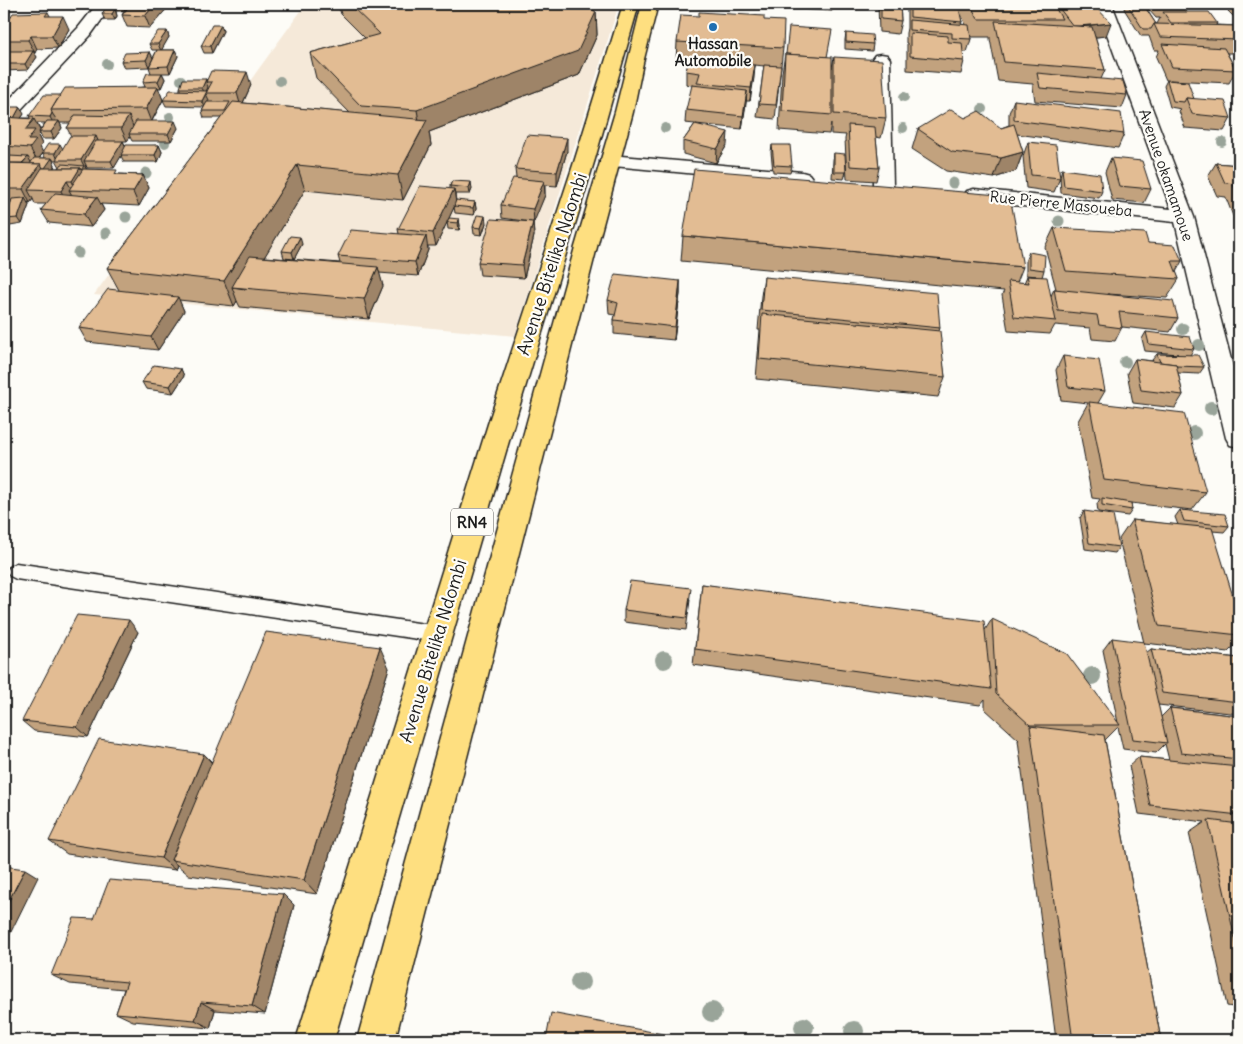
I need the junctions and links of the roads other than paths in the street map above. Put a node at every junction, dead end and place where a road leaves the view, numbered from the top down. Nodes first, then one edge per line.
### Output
1 (105, 4) edge
2 (631, 4) edge
3 (650, 4) edge
4 (1104, 4) edge
5 (881, 59) edge
6 (4, 116) edge
7 (610, 161) junction
8 (824, 180) edge
9 (883, 186) edge
10 (951, 193) edge
11 (1184, 217) junction
12 (1239, 435) edge
13 (16, 571) dead end
14 (438, 634) junction
15 (315, 1040) edge
16 (376, 1040) edge

1 - 6 street
2 - 14 highway, Avenue Bitelika Ndombi / RN4
3 - 7 highway, Avenue Bitelika Ndombi / RN4
4 - 11 street, Avenue okamamoue
5 - 9 street
7 - 8 street
7 - 16 highway, Avenue Bitelika Ndombi / RN4
10 - 11 street, Rue Pierre Masoueba
11 - 12 street, Avenue okamamoue
13 - 14 lane
14 - 15 highway, Avenue Bitelika Ndombi / RN4

